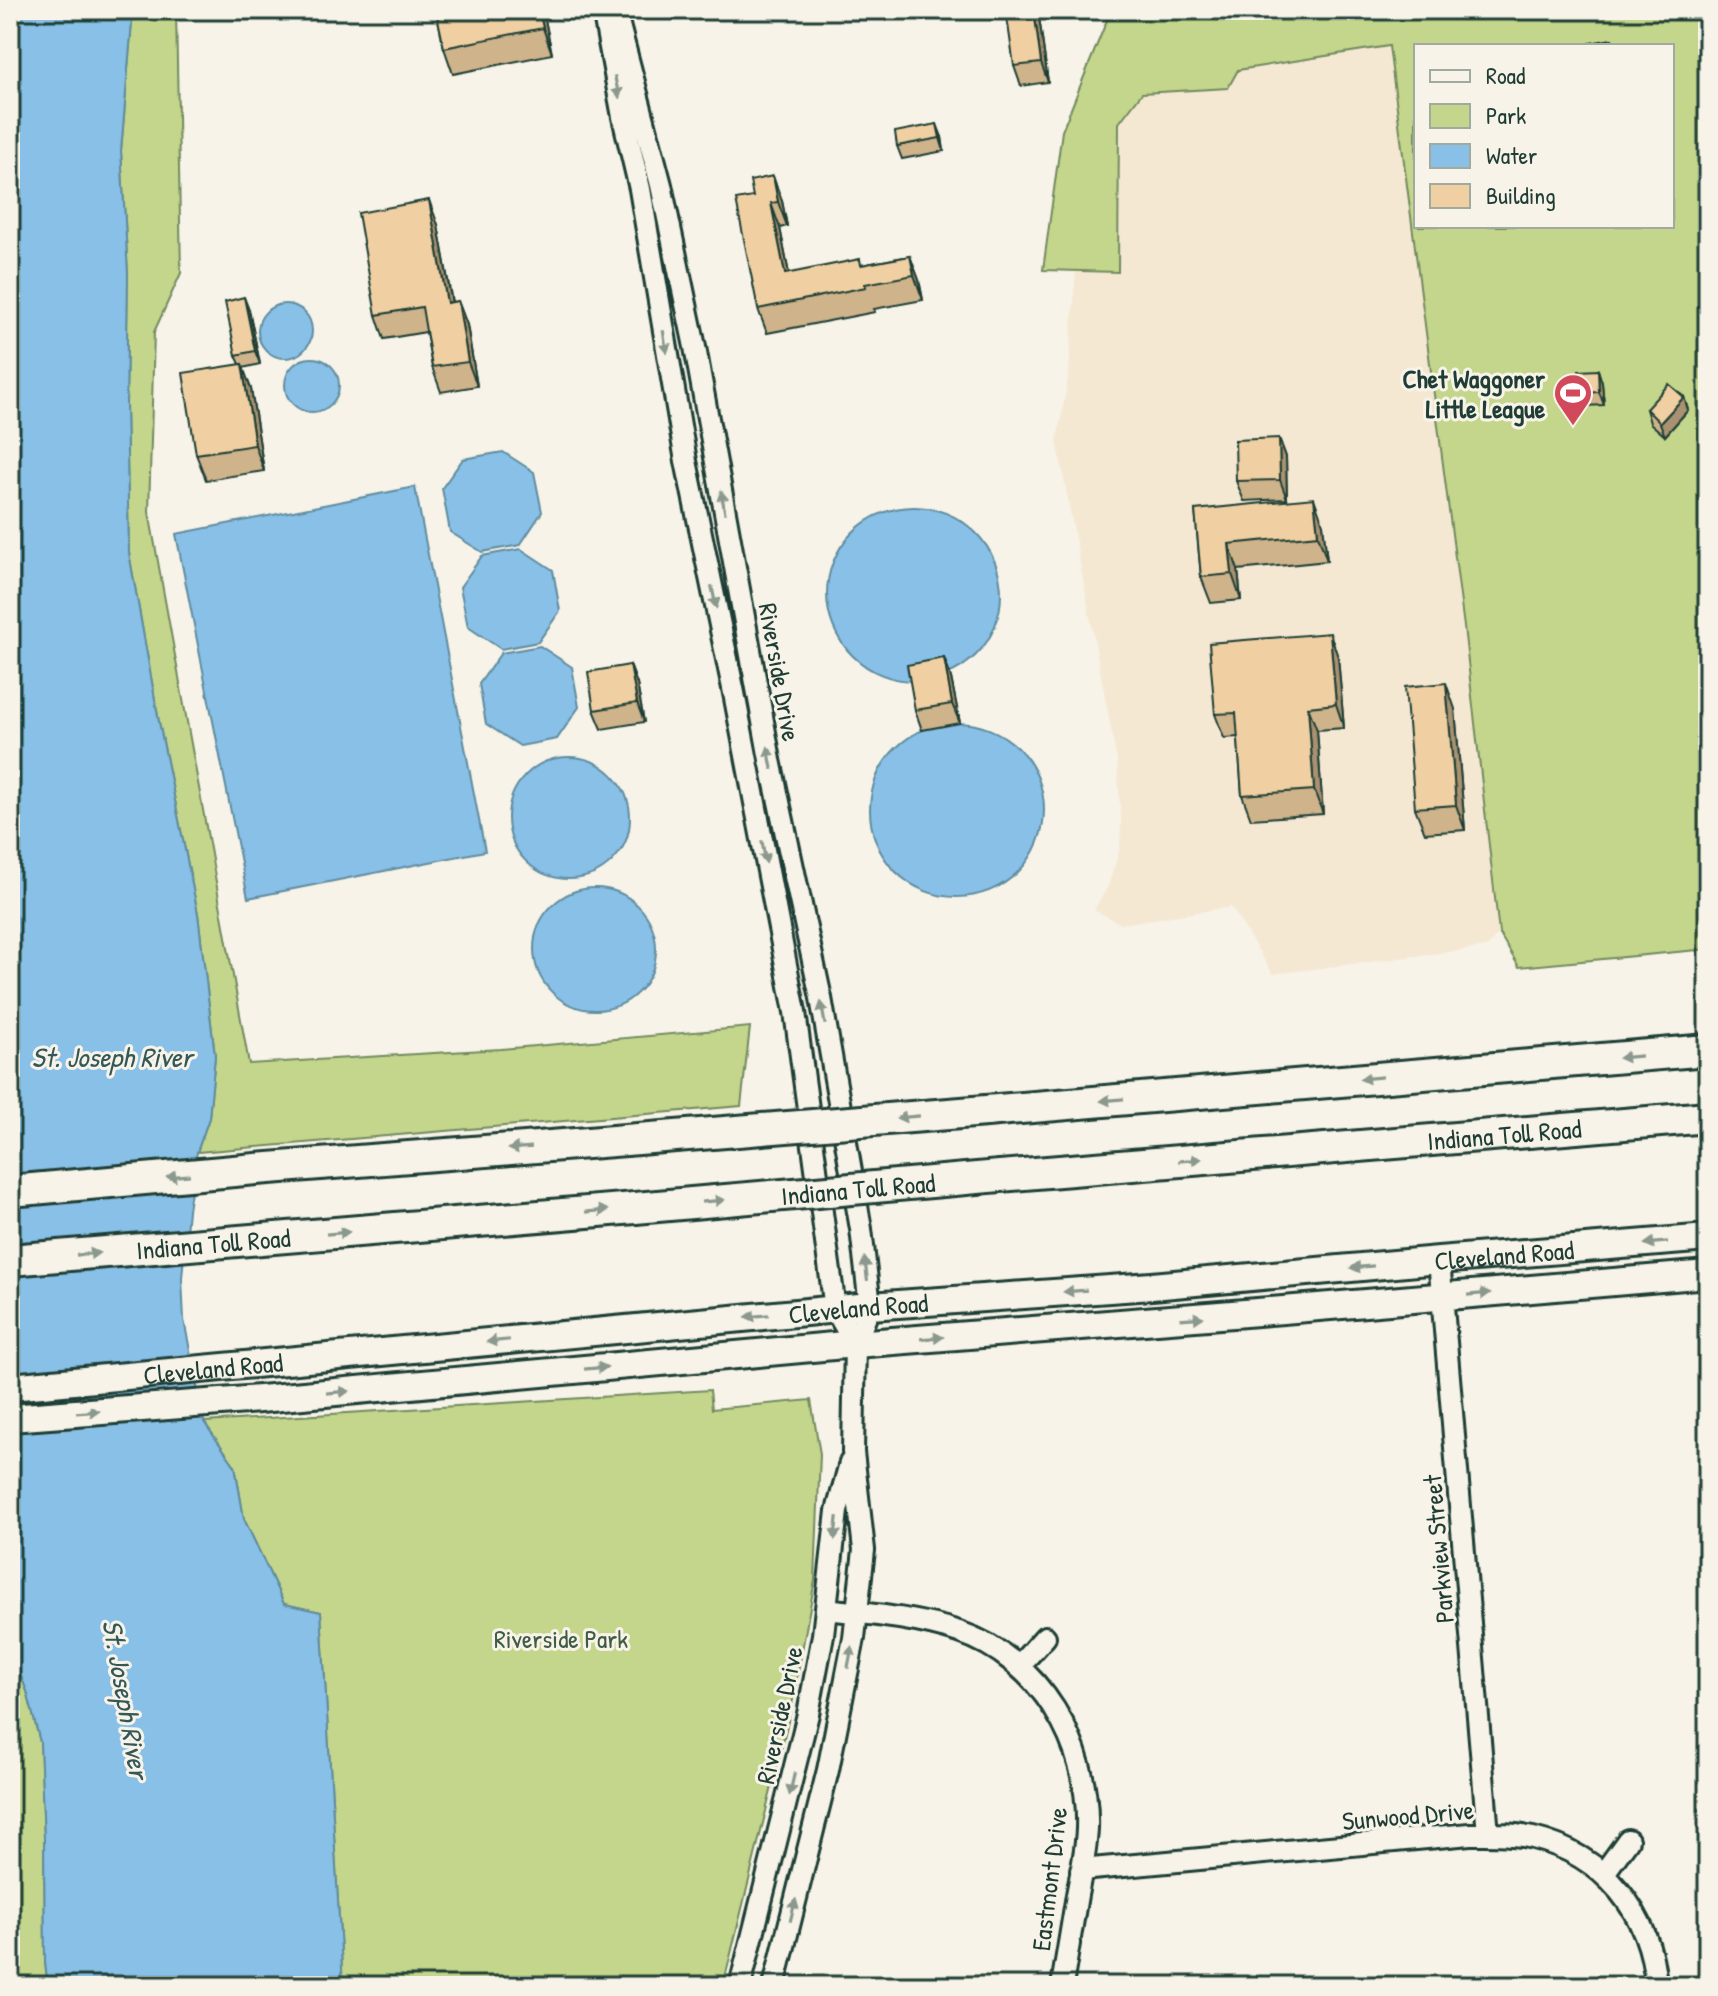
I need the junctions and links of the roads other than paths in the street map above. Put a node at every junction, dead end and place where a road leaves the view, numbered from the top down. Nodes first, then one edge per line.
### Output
1 (603, 10) edge
2 (615, 10) edge
3 (1708, 1050) edge
4 (1708, 1117) edge
5 (10, 1191) edge
6 (1708, 1238) edge
7 (10, 1260) edge
8 (1439, 1260) junction
9 (1708, 1274) edge
10 (1442, 1297) junction
11 (870, 1306) junction
12 (835, 1309) junction
13 (855, 1344) junction
14 (10, 1387) edge
15 (10, 1418) edge
16 (853, 1452) junction
17 (826, 1609) junction
18 (856, 1613) junction
19 (1045, 1637) dead end
20 (1019, 1666) junction
21 (1488, 1834) junction
22 (1628, 1840) dead end
23 (1081, 1870) junction
24 (1604, 1873) junction
25 (740, 1986) edge
26 (774, 1986) edge
27 (1062, 1986) edge
28 (1656, 1986) edge

1 -> 12 street, Riverside Drive
11 -> 2 street, Riverside Drive
3 -> 5 highway, bridge
7 -> 4 highway, Indiana Toll Road, bridge
6 -> 8 main road, Cleveland Road
8 - 10 street, Parkview Street
8 -> 11 main road, Cleveland Road
10 -> 9 main road, Cleveland Road
13 -> 10 main road, Cleveland Road
10 - 21 street, Parkview Street
11 - 12 main road, Cleveland Road
11 - 13 street, Riverside Drive
12 - 13 street, Riverside Drive
12 -> 14 main road, Cleveland Road
15 -> 13 main road, Cleveland Road
13 - 16 street, Riverside Drive
16 -> 17 street, Riverside Drive
16 - 18 street, Riverside Drive
17 - 18 street, Eastmont Drive
17 -> 25 street, Riverside Drive
18 - 20 street, Eastmont Drive
26 -> 18 street, Riverside Drive
19 - 20 street
20 - 23 street, Eastmont Drive
21 - 23 street, Sunwood Drive
21 - 24 street, Sunwood Drive
22 - 24 street
23 - 27 street, Eastmont Drive
24 - 28 street, Sunwood Drive

